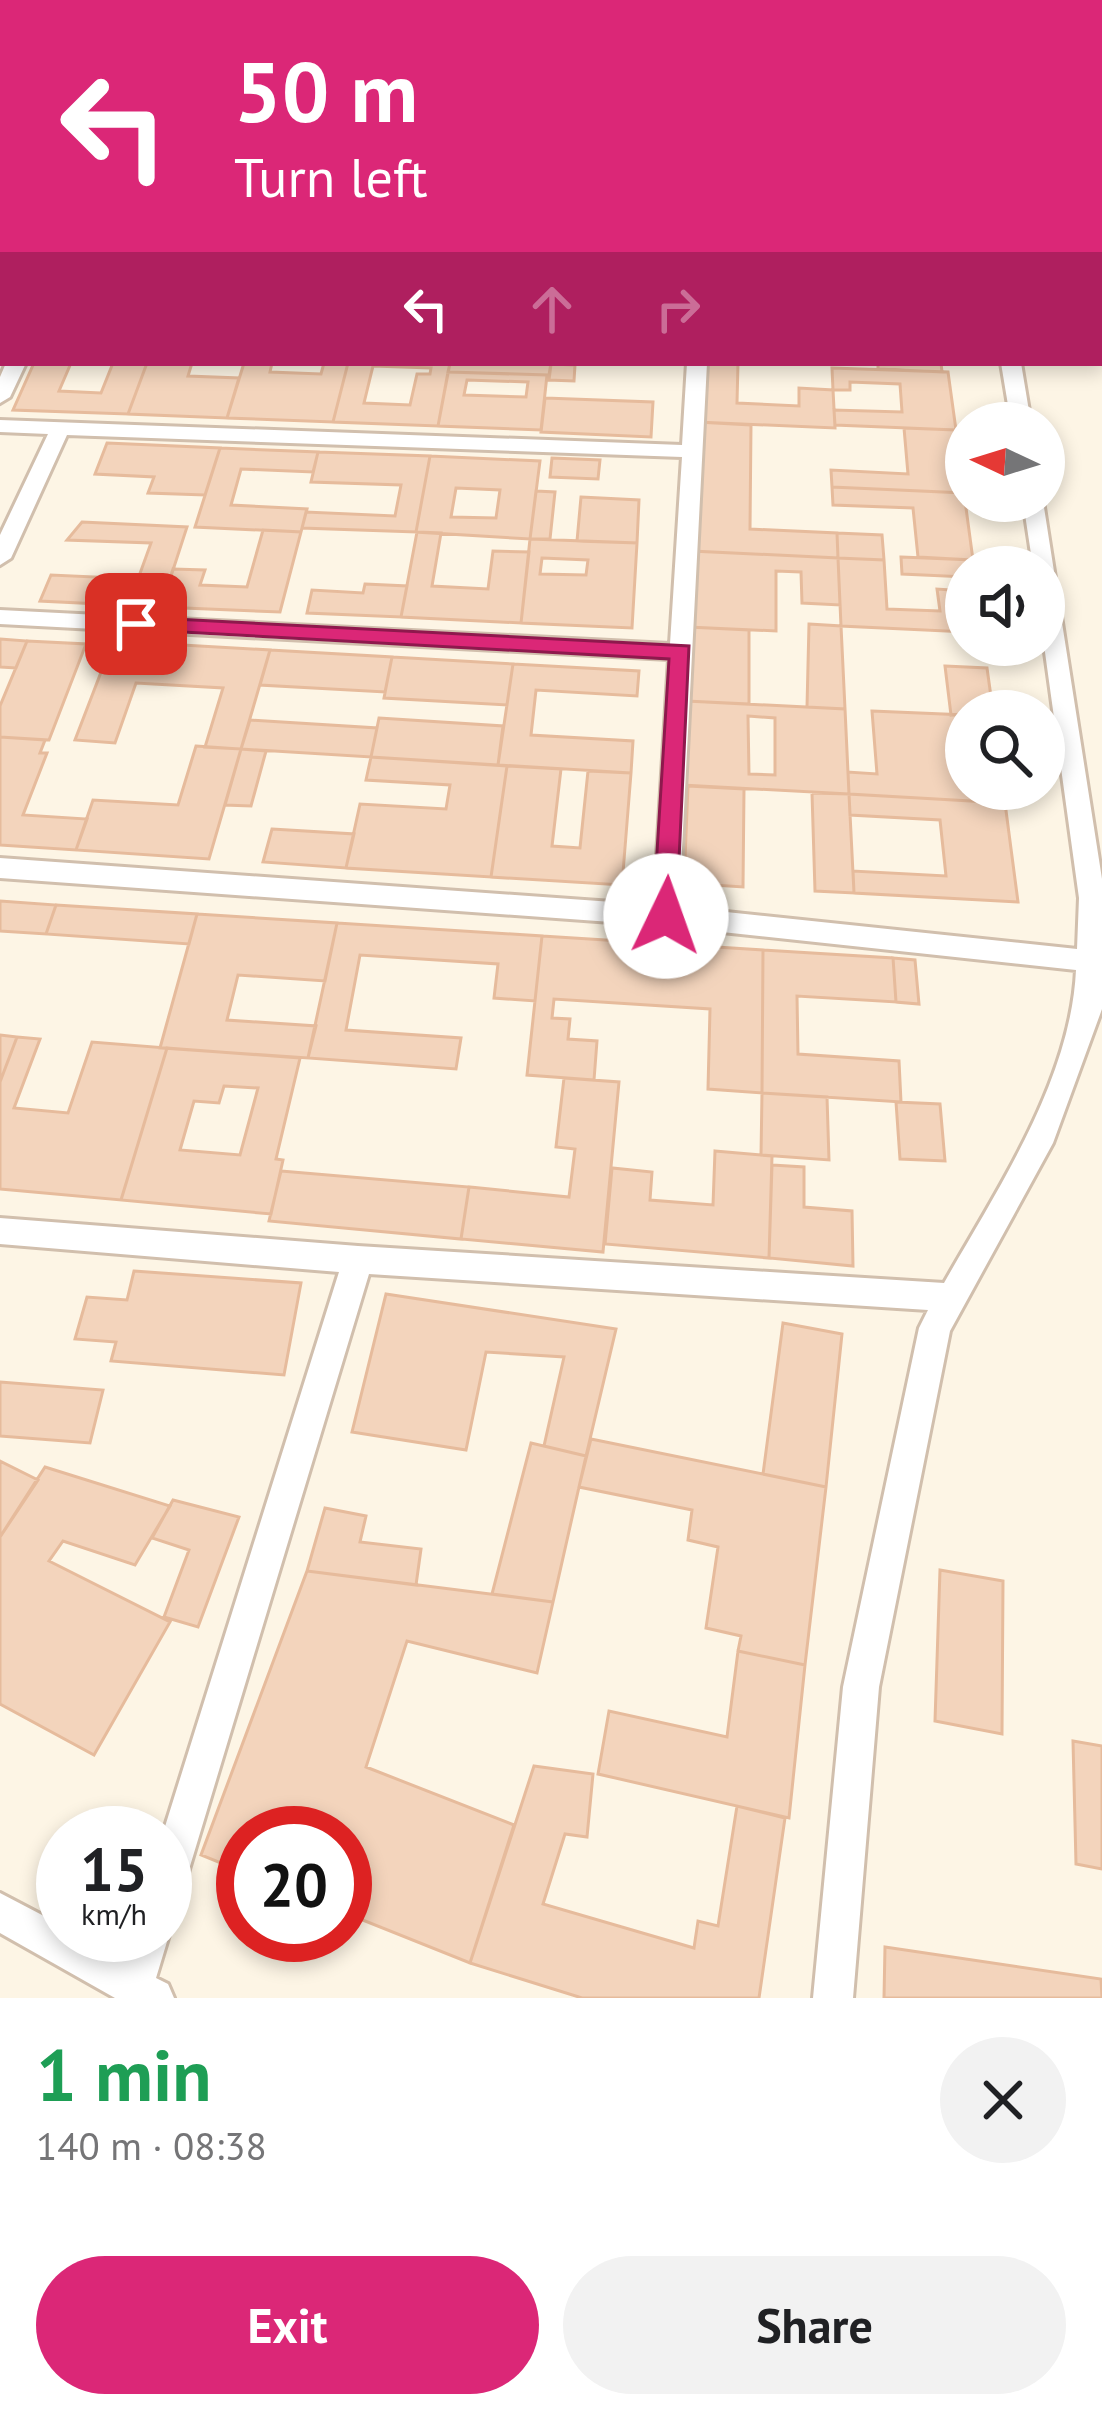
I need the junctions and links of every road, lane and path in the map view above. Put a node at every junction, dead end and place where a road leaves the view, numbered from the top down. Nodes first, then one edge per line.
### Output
1 (15, 366) edge
2 (697, 366) edge
3 (1012, 366) edge
4 (0, 397) edge
5 (1018, 402) edge
6 (0, 426) edge
7 (60, 429) junction
8 (693, 451) junction
9 (0, 558) edge
10 (0, 617) edge
11 (681, 652) junction
12 (1058, 666) edge
13 (0, 868) edge
14 (666, 916) junction
15 (1089, 961) junction
16 (0, 1231) edge
17 (358, 1260) junction
18 (952, 1298) junction
19 (190, 1806) edge
20 (0, 1912) edge
21 (147, 1962) edge
22 (144, 1992) edge
23 (833, 1998) edge

1 - 4 lane
2 - 8 lane
3 - 5 lane
6 - 7 lane
7 - 8 lane
7 - 9 lane
8 - 11 lane
10 - 11 lane
11 - 14 lane
12 - 15 lane
13 - 14 lane
14 - 15 lane
15 - 18 lane
16 - 17 lane
17 - 18 lane
17 - 19 lane
18 - 23 lane
20 - 22 lane
21 - 22 lane

